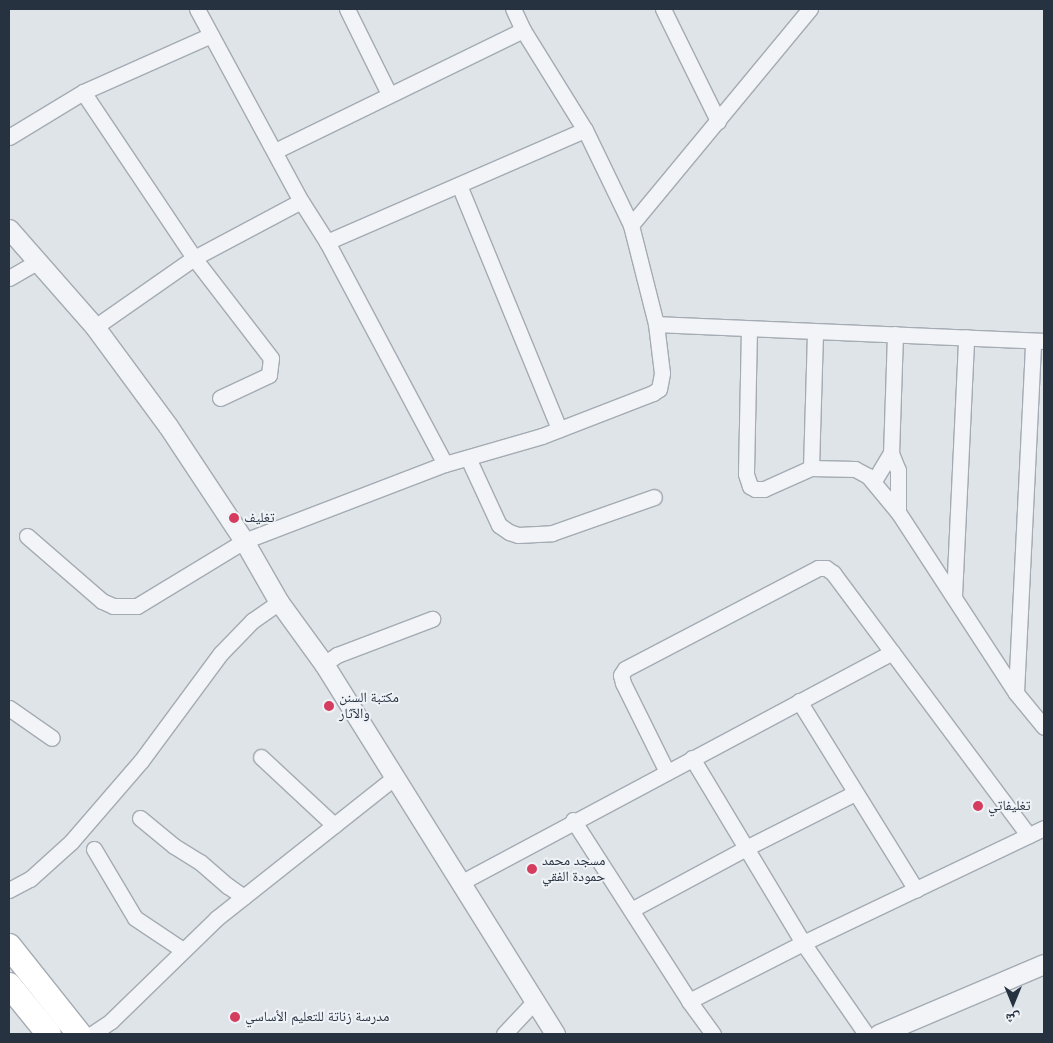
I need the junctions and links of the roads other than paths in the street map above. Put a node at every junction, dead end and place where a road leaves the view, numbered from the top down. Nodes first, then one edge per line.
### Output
1 (197, 9) edge
2 (347, 9) edge
3 (513, 9) edge
4 (663, 9) edge
5 (810, 9) edge
6 (523, 30) junction
7 (211, 35) junction
8 (83, 92) junction
9 (389, 94) junction
10 (718, 121) junction
11 (586, 130) junction
12 (9, 137) edge
13 (275, 151) junction
14 (459, 185) junction
15 (301, 201) junction
16 (631, 225) junction
17 (9, 229) edge
18 (327, 242) junction
19 (194, 258) junction
20 (38, 261) junction
21 (9, 278) edge
22 (656, 324) junction
23 (95, 327) junction
24 (749, 329) junction
25 (815, 332) junction
26 (896, 334) junction
27 (966, 336) junction
28 (1039, 341) edge
29 (220, 398) dead end
30 (559, 429) junction
31 (891, 453) junction
32 (468, 458) junction
33 (445, 464) junction
34 (811, 468) junction
35 (874, 481) junction
36 (654, 497) dead end
37 (898, 512) junction
38 (27, 536) dead end
39 (244, 541) junction
40 (954, 596) junction
41 (279, 602) junction
42 (432, 619) dead end
43 (892, 652) junction
44 (324, 664) junction
45 (1016, 693) junction
46 (799, 701) junction
47 (9, 708) edge
48 (1044, 727) edge
49 (52, 738) dead end
50 (261, 758) dead end
51 (692, 758) junction
52 (668, 772) junction
53 (396, 777) junction
54 (856, 793) junction
55 (140, 818) dead end
56 (573, 820) junction
57 (334, 825) junction
58 (1044, 828) edge
59 (1028, 835) junction
60 (746, 848) junction
61 (94, 849) dead end
62 (460, 883) junction
63 (9, 890) edge
64 (916, 890) junction
65 (244, 896) junction
66 (630, 910) junction
67 (803, 943) junction
68 (9, 946) edge
69 (183, 950) junction
70 (1044, 964) edge
71 (9, 985) edge
72 (50, 999) junction
73 (689, 1001) junction
74 (535, 1002) junction
75 (31, 1012) junction
76 (48, 1034) edge
77 (79, 1034) edge
78 (92, 1034) edge
79 (504, 1034) edge
80 (556, 1034) edge
81 (713, 1034) edge
82 (866, 1034) edge
83 (879, 1034) edge

1 - 7 street
2 - 9 street
3 - 6 street
4 - 10 street
5 - 10 street
6 - 9 street
6 - 11 street
7 - 8 street
7 - 13 street
8 - 12 street
8 - 19 street
9 - 13 street
10 - 16 street
11 - 14 street
11 - 16 street
13 - 15 street
14 - 18 street
14 - 30 street
15 - 18 street
15 - 19 street
16 - 22 street
17 - 20 street
18 - 33 street
19 - 23 street
19 - 29 street
20 - 21 street
20 - 23 street
22 - 24 street
22 - 30 street
23 - 39 street
24 - 25 street
24 - 34 street
25 - 26 street
25 - 34 street
26 - 27 street
26 - 31 street
27 - 28 street
27 - 40 street
28 - 45 street
30 - 32 street
31 - 35 street
31 - 37 street
32 - 33 street
32 - 36 street
33 - 39 street
34 - 35 street
35 - 37 street
37 - 40 street
38 - 39 street
39 - 41 street
40 - 45 street
41 - 44 street
41 - 63 street
42 - 44 street
43 - 46 street
43 - 52 street
43 - 59 street
44 - 53 street
45 - 48 street
46 - 51 street
46 - 54 street
47 - 49 street
50 - 57 street
51 - 52 street
51 - 60 street
52 - 56 street
53 - 57 street
53 - 62 street
54 - 60 street
54 - 64 street
55 - 65 street
56 - 62 street
56 - 66 street
57 - 65 street
58 - 59 street
59 - 64 street
60 - 66 street
60 - 67 street
61 - 69 street
62 - 74 street
64 - 67 street
65 - 69 street
66 - 73 street
67 - 73 street
67 - 82 street
68 - 72 main road
69 - 78 street
70 - 83 street
71 - 75 main road
72 - 75 main road
72 - 77 main road
73 - 81 street
74 - 79 street
74 - 80 street
75 - 76 main road

